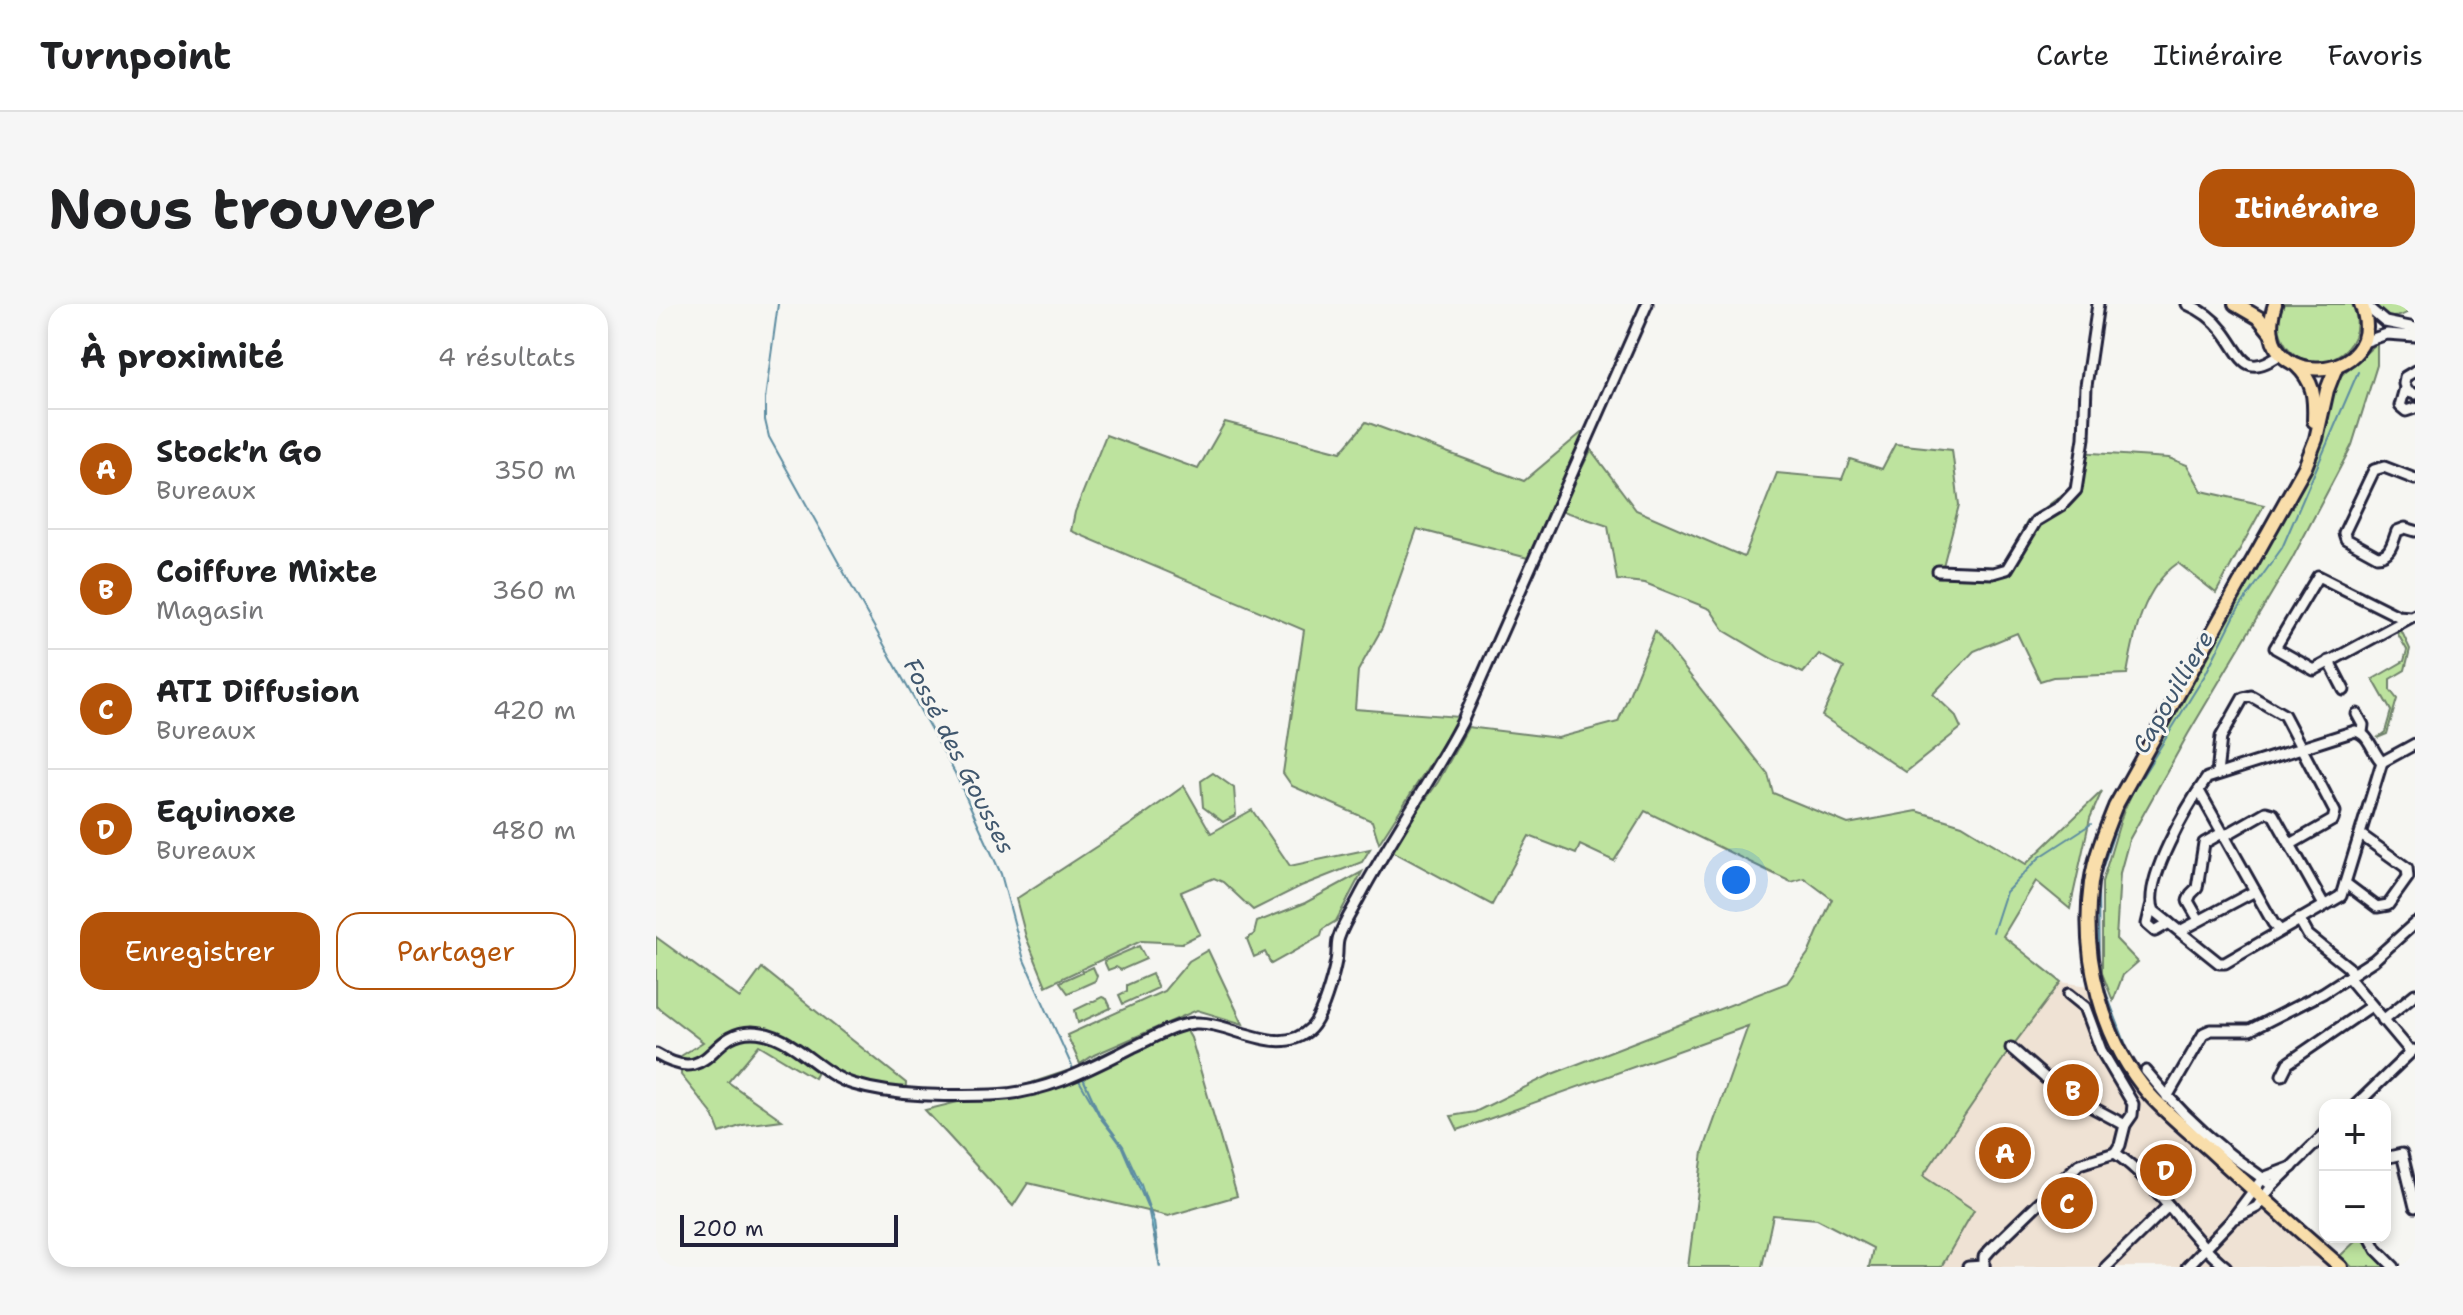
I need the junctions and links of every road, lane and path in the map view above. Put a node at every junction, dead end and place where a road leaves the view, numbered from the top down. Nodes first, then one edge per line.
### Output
1 (1647, 304) edge
2 (2098, 304) edge
3 (2187, 304) edge
4 (2235, 304) edge
5 (2275, 304) edge
6 (2362, 304) edge
7 (2415, 328) edge
8 (2273, 335) junction
9 (2415, 336) edge
10 (2361, 343) junction
11 (2282, 353) junction
12 (2293, 363) junction
13 (2336, 367) junction
14 (2415, 371) edge
15 (2405, 388) junction
16 (2415, 394) edge
17 (2415, 408) edge
18 (2310, 454) junction
19 (2415, 479) edge
20 (2415, 531) edge
21 (1938, 571) dead end
22 (2412, 616) edge
23 (2329, 661) junction
24 (2344, 690) dead end
25 (2357, 714) dead end
26 (2358, 732) junction
27 (2415, 744) edge
28 (2301, 748) junction
29 (2382, 762) junction
30 (2217, 774) junction
31 (2199, 791) junction
32 (2223, 834) junction
33 (2361, 835) junction
34 (2291, 844) junction
35 (2345, 883) junction
36 (2255, 891) junction
37 (2324, 905) junction
38 (2299, 919) junction
39 (2199, 920) junction
40 (2415, 923) edge
41 (2280, 930) junction
42 (2180, 931) junction
43 (2350, 975) junction
44 (2069, 994) dead end
45 (2415, 994) edge
46 (2371, 1006) junction
47 (2383, 1020) junction
48 (2011, 1048) dead end
49 (2413, 1050) edge
50 (656, 1054) edge
51 (2146, 1071) dead end
52 (2282, 1075) dead end
53 (2167, 1097) junction
54 (2362, 1099) edge
55 (2125, 1125) junction
56 (2319, 1140) edge
57 (2115, 1153) junction
58 (2391, 1157) edge
59 (2292, 1167) junction
60 (2263, 1178) junction
61 (2272, 1186) junction
62 (2252, 1189) junction
63 (2263, 1198) junction
64 (2168, 1206) junction
65 (2415, 1207) edge
66 (2230, 1222) junction
67 (2373, 1243) edge
68 (2204, 1249) junction
69 (1984, 1266) edge
70 (1968, 1267) edge
71 (2106, 1267) edge
72 (2187, 1267) edge
73 (2226, 1267) edge
74 (2341, 1267) edge
75 (2394, 1267) edge

1 - 50 street
2 - 21 street
3 - 11 street
4 - 8 main road
5 - 8 main road
6 - 7 street
6 - 10 main road
8 - 11 main road
9 - 10 street
10 - 13 main road
11 - 12 main road
12 - 13 main road
12 - 18 main road
13 - 18 main road
14 - 15 street
15 - 16 street
15 - 17 street
18 - 62 main road
19 - 20 street
22 - 23 street
22 - 23 street
23 - 24 street
25 - 26 street
26 - 28 street
26 - 29 street
27 - 29 street
28 - 30 street
28 - 30 street
28 - 34 street
29 - 33 street
30 - 31 street
31 - 32 street
31 - 42 street
32 - 34 street
32 - 36 street
32 - 39 street
33 - 35 street
33 - 35 street
34 - 37 street
35 - 37 street
36 - 39 street
36 - 41 street
37 - 38 street
38 - 41 street
38 - 43 street
39 - 42 street
40 - 43 street
41 - 42 street
43 - 46 street
43 - 53 street
44 - 55 street
45 - 47 street
46 - 47 street
46 - 52 street
47 - 49 street
48 - 55 street
49 - 54 street
51 - 53 street
53 - 60 street
55 - 57 street
56 - 59 street
57 - 64 street
57 - 69 street
58 - 65 street
59 - 60 street
59 - 61 street
60 - 61 street
60 - 62 street
61 - 63 street
62 - 63 main road
62 - 66 street
63 - 66 street
63 - 74 main road
64 - 68 street
64 - 71 street
66 - 68 street
67 - 75 street
68 - 72 street
68 - 73 street
69 - 70 street

